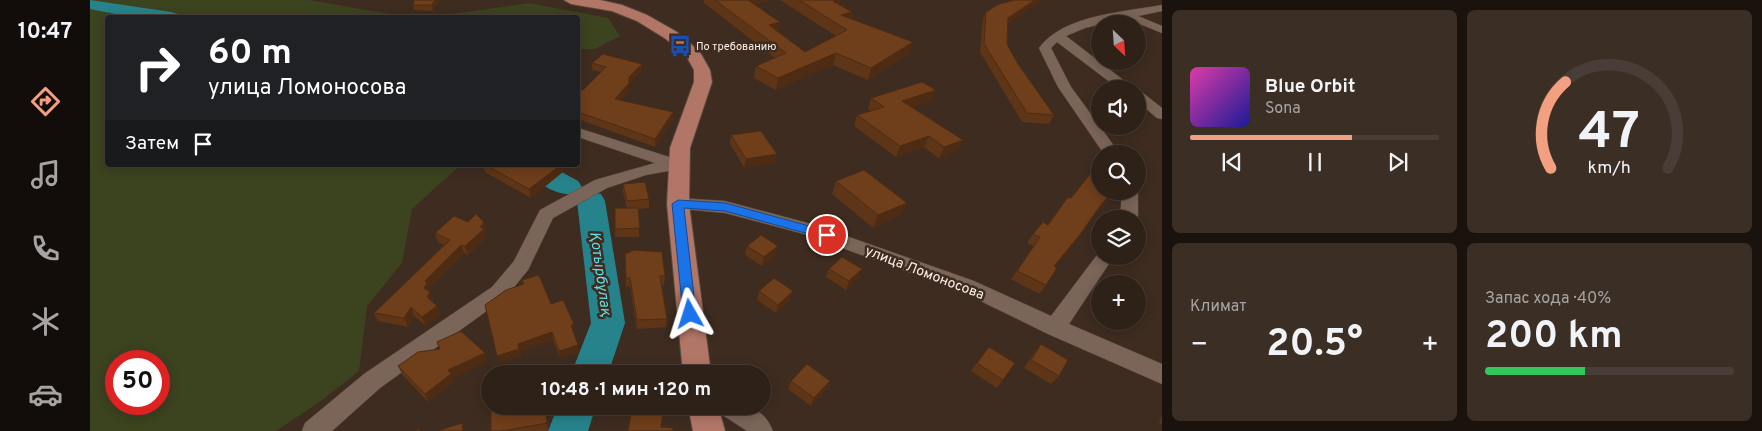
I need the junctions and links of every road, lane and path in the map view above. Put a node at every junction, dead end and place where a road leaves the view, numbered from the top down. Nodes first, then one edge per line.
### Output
1 (571, 0) edge
2 (1162, 8) edge
3 (1128, 15) edge
4 (1091, 23) edge
5 (1146, 23) edge
6 (1162, 30) edge
7 (1057, 36) junction
8 (1116, 80) edge
9 (1146, 102) edge
10 (1162, 115) edge
11 (580, 133) edge
12 (1106, 145) edge
13 (679, 165) junction
14 (678, 204) junction
15 (1099, 265) edge
16 (1055, 328) junction
17 (696, 365) edge
18 (1162, 374) edge
19 (705, 415) edge
20 (742, 415) edge
21 (314, 431) edge
22 (709, 431) edge
23 (762, 431) edge

1 - 13 main road
2 - 3 street
4 - 7 street
5 - 6 street
7 - 8 street
7 - 12 street
9 - 10 street
11 - 13 street
13 - 14 main road
13 - 21 street
14 - 16 street, улица Ломоносова
14 - 17 main road
15 - 16 street
16 - 18 street, улица Ломоносова
19 - 22 main road
20 - 23 street

